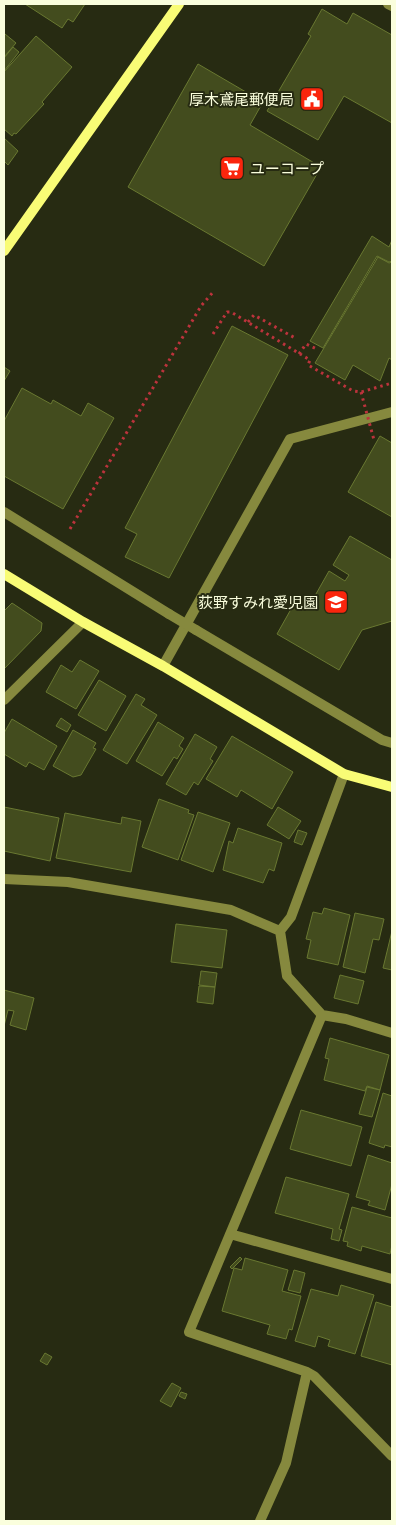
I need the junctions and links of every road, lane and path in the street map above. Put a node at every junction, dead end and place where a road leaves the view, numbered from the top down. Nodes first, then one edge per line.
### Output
1 (178, 4) edge
2 (388, 4) edge
3 (392, 6) edge
4 (4, 250) edge
5 (214, 290) dead end
6 (248, 322) junction
7 (213, 334) dead end
8 (295, 338) dead end
9 (317, 349) dead end
10 (299, 354) junction
11 (392, 383) edge
12 (361, 392) junction
13 (392, 412) edge
14 (374, 440) dead end
15 (4, 512) edge
16 (60, 547) junction
17 (4, 574) edge
18 (83, 622) junction
19 (163, 666) junction
20 (4, 700) edge
21 (392, 743) edge
22 (344, 774) junction
23 (392, 787) edge
24 (4, 879) edge
25 (280, 931) junction
26 (322, 1016) junction
27 (392, 1033) edge
28 (230, 1234) junction
29 (392, 1280) edge
30 (307, 1372) junction
31 (392, 1456) edge
32 (260, 1521) edge

1 - 4 street
2 - 3 street
5 - 16 path
6 - 7 path
6 - 8 path
6 - 10 path
9 - 10 path
10 - 12 path
11 - 12 path
12 - 14 path, bridge
13 - 19 street
15 - 16 street
16 - 21 street, bridge
17 - 18 street
18 - 19 street
18 - 20 street
19 - 22 street
22 - 23 street
22 - 25 street
24 - 25 street
25 - 26 street
26 - 27 street
26 - 28 street
28 - 29 street
28 - 30 street
30 - 31 street
30 - 32 street

